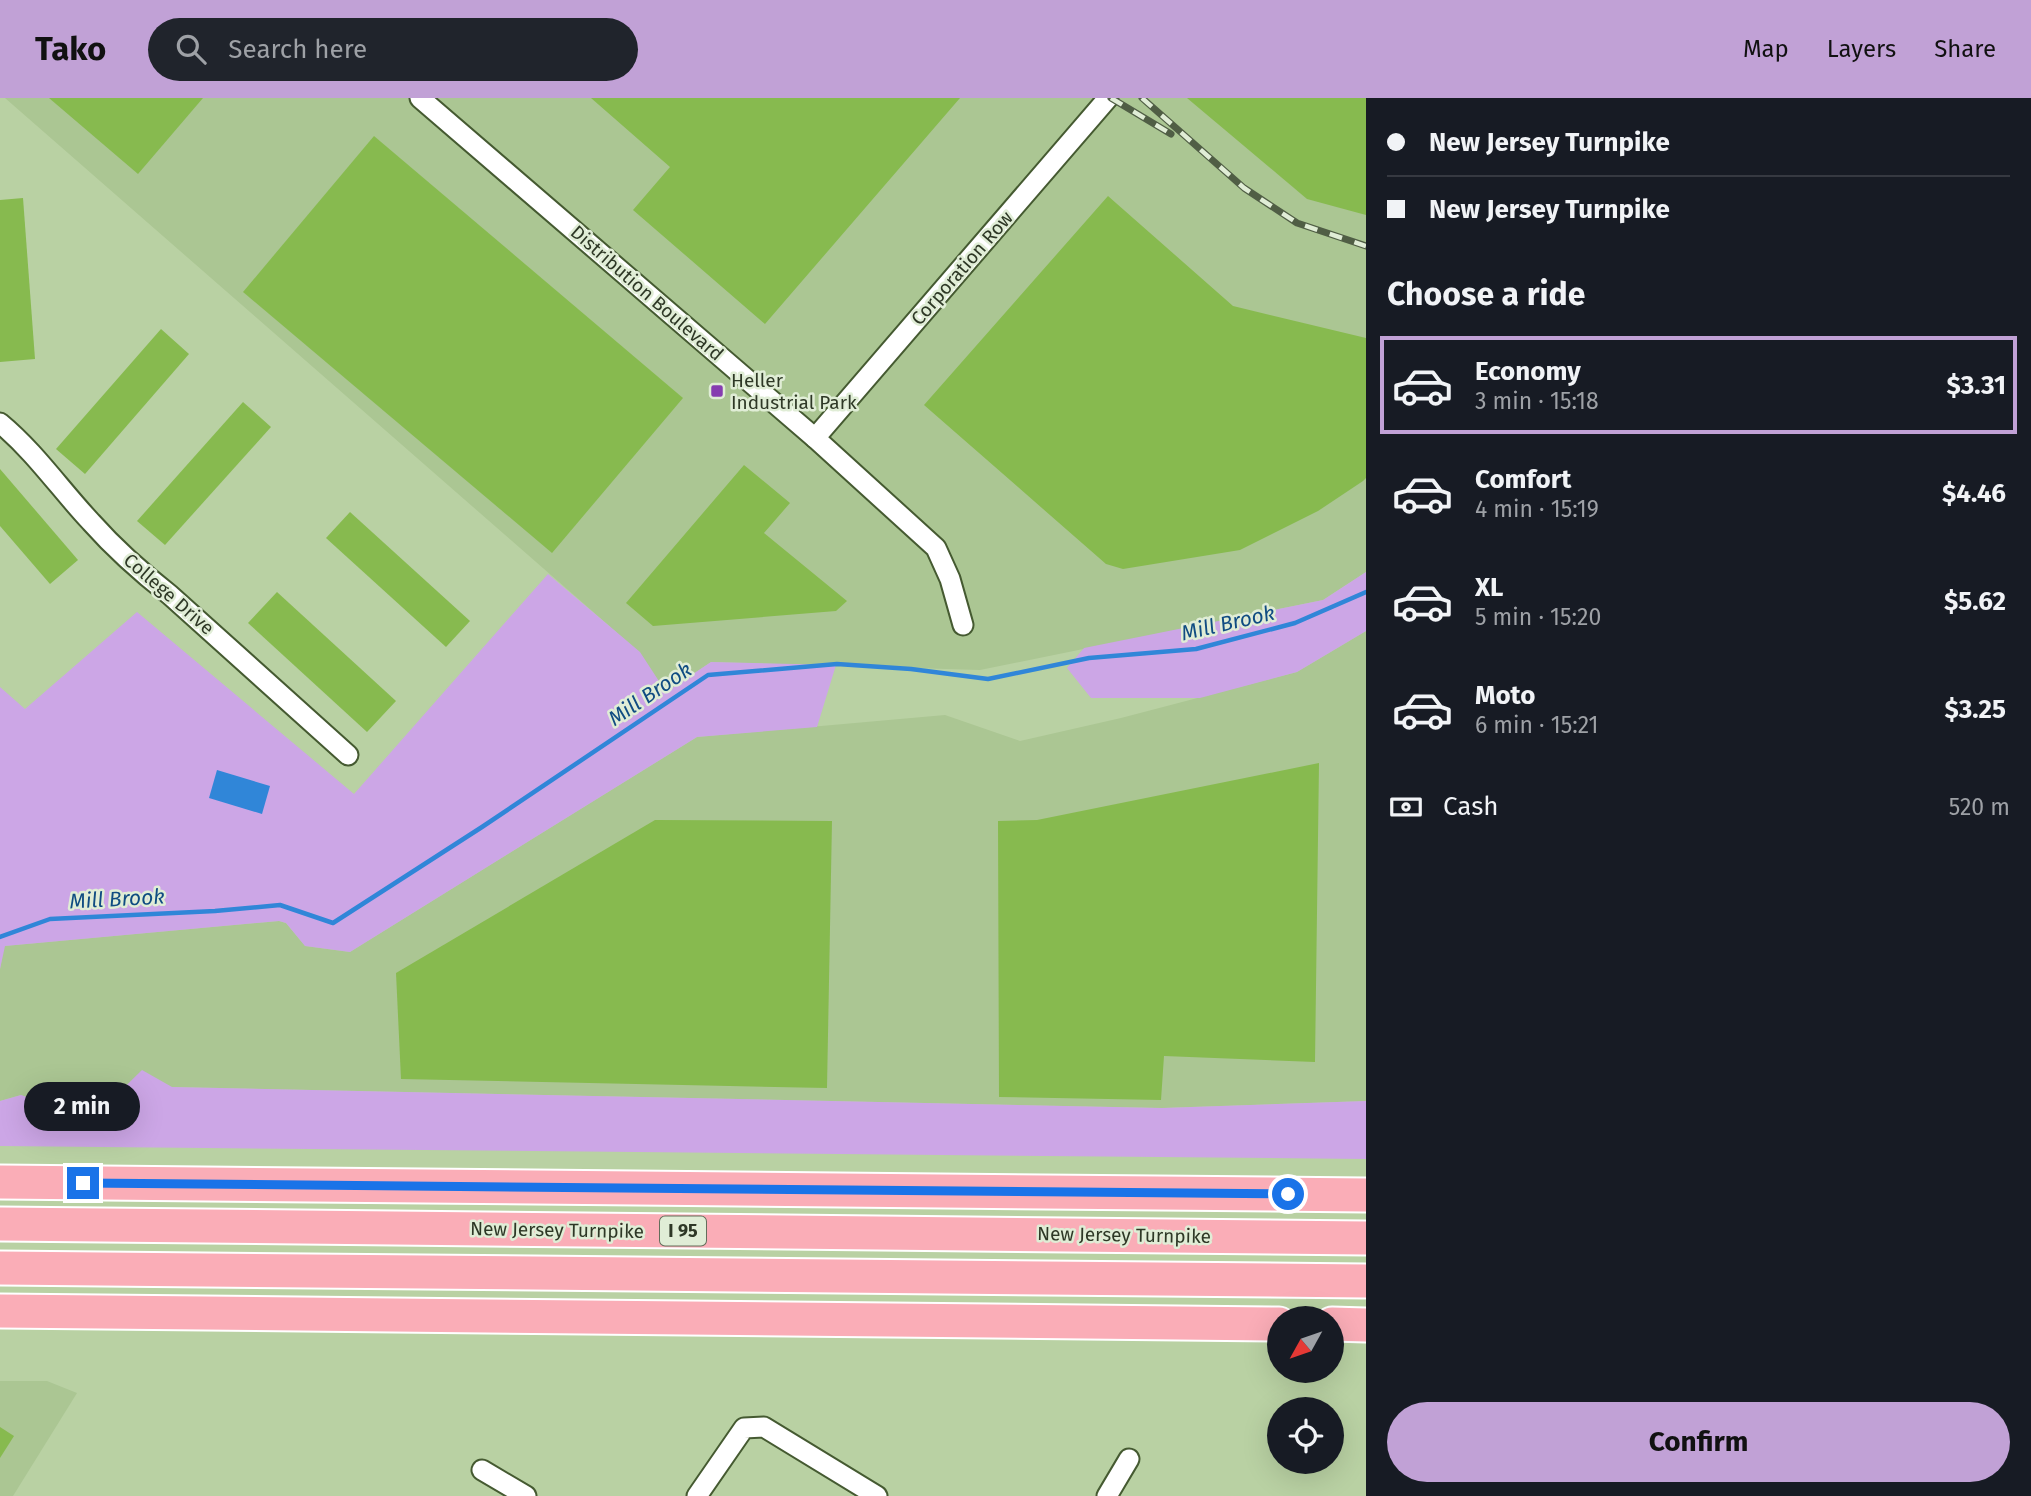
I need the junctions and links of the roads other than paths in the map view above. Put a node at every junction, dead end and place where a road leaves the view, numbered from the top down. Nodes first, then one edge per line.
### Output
1 (420, 98) edge
2 (1108, 98) edge
3 (0, 423) edge
4 (815, 438) junction
5 (963, 625) dead end
6 (348, 755) dead end
7 (0, 1182) edge
8 (1366, 1195) edge
9 (0, 1224) edge
10 (1366, 1238) edge
11 (0, 1268) edge
12 (1366, 1281) edge
13 (0, 1311) edge
14 (1267, 1324) edge
15 (1344, 1324) edge
16 (1366, 1325) edge
17 (1129, 1459) dead end
18 (482, 1470) dead end
19 (526, 1496) edge
20 (697, 1496) edge
21 (877, 1496) edge
22 (1107, 1496) edge

1 - 4 street, Distribution Boulevard
2 - 4 street, Corporation Row
3 - 6 street, College Drive
4 - 5 street, Distribution Boulevard
7 - 8 highway, I 95
9 - 10 highway, New Jersey Turnpike / I 95
11 - 12 highway
13 - 14 highway
15 - 16 highway
17 - 22 street
18 - 19 street
20 - 21 street

